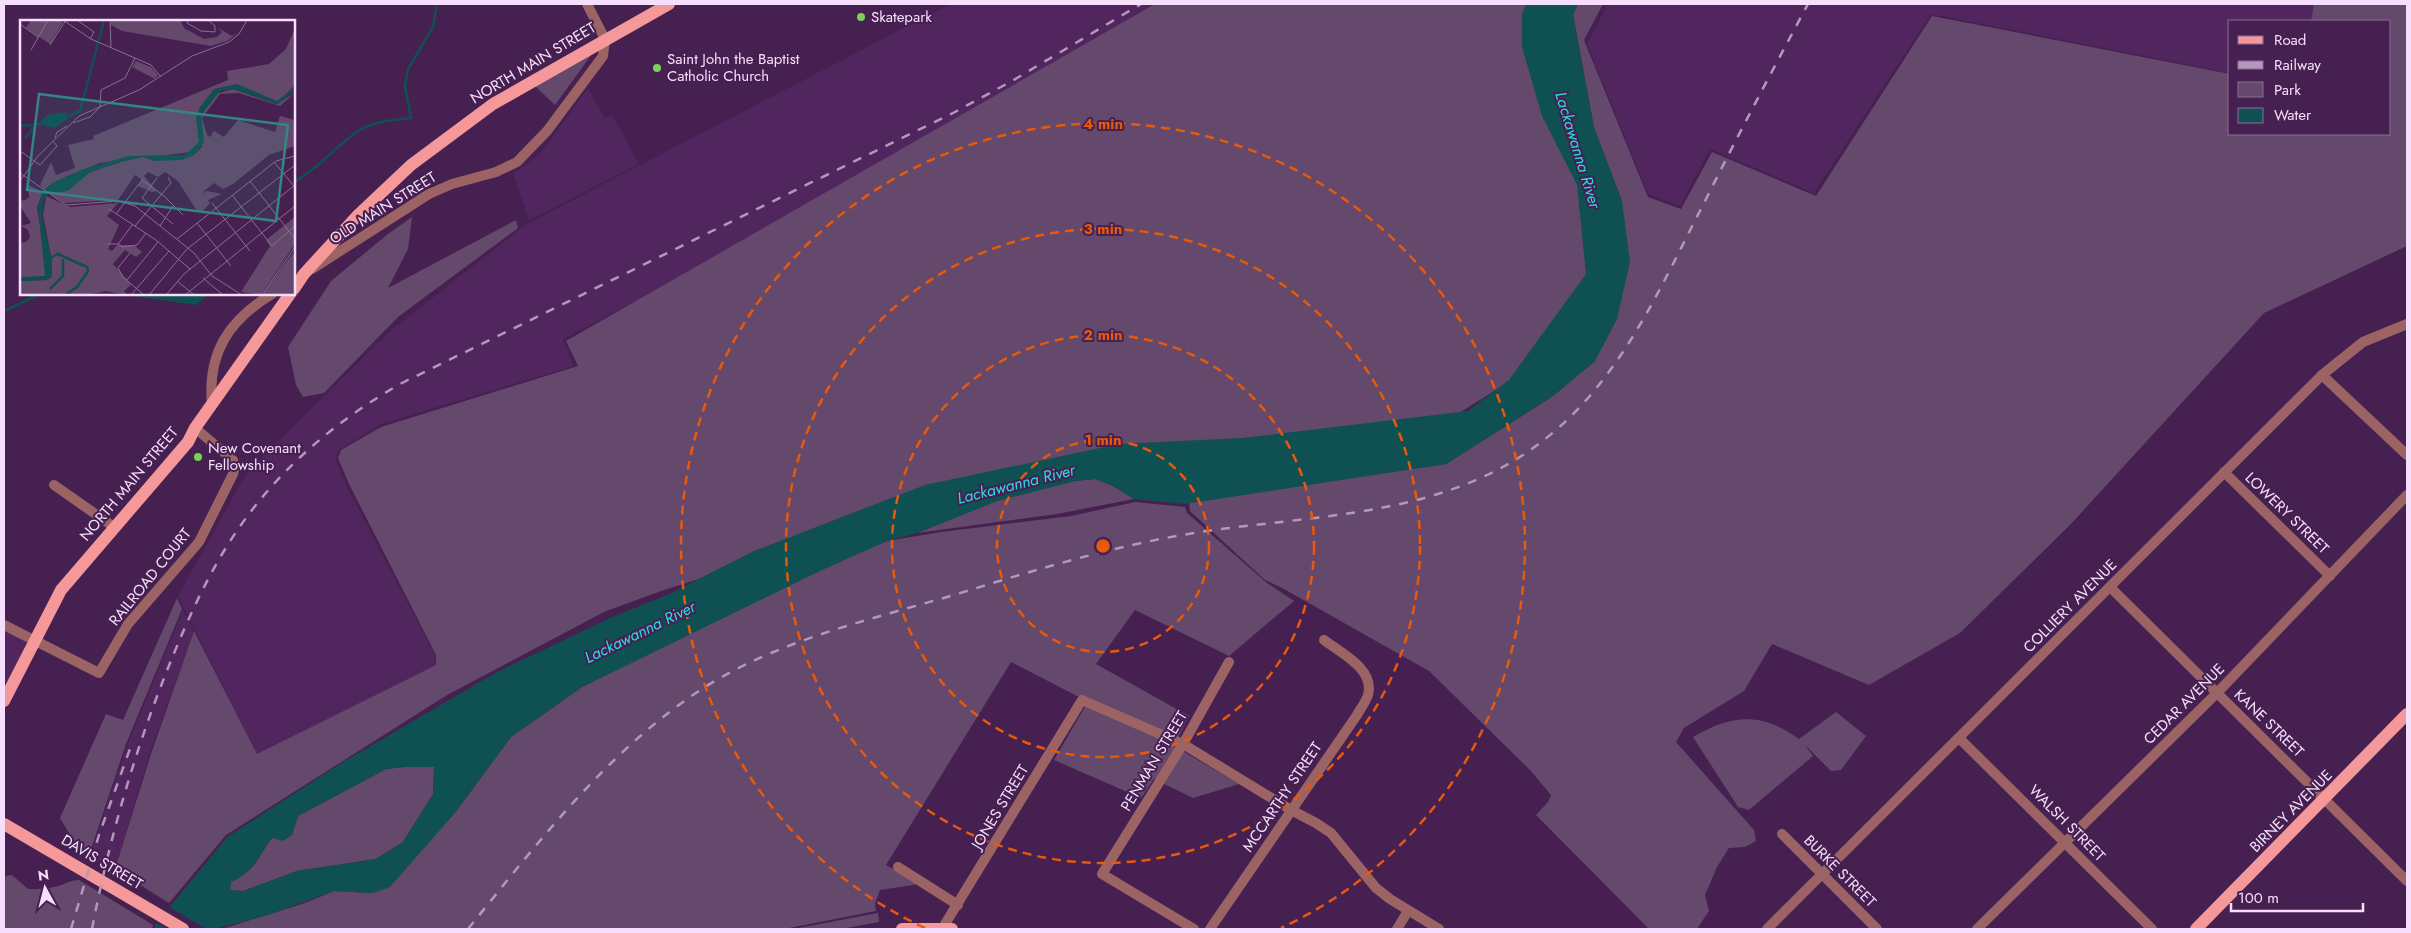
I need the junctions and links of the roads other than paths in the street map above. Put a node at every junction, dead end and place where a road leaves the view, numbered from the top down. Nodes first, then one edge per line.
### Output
1 (587, 4) edge
2 (669, 4) edge
3 (605, 39) junction
4 (299, 277) edge
5 (271, 295) edge
6 (289, 295) edge
7 (2407, 324) edge
8 (2322, 375) junction
9 (212, 405) junction
10 (195, 428) junction
11 (2407, 455) edge
12 (2224, 472) junction
13 (54, 485) dead end
14 (2407, 495) edge
15 (114, 527) junction
16 (2330, 576) junction
17 (2110, 587) junction
18 (4, 625) edge
19 (35, 640) junction
20 (1324, 640) dead end
21 (1229, 662) dead end
22 (2217, 693) junction
23 (4, 701) edge
24 (2407, 714) edge
25 (1959, 738) junction
26 (1183, 744) junction
27 (2326, 800) junction
28 (1291, 810) junction
29 (4, 824) edge
30 (1782, 834) dead end
31 (2064, 843) junction
32 (898, 867) dead end
33 (1822, 872) junction
34 (2407, 881) edge
35 (958, 905) junction
36 (1408, 911) junction
37 (183, 929) edge
38 (902, 929) edge
39 (945, 929) edge
40 (1194, 929) edge
41 (1210, 929) edge
42 (1397, 929) edge
43 (1439, 929) edge
44 (1767, 929) edge
45 (1876, 929) edge
46 (1978, 929) edge
47 (2152, 929) edge
48 (2196, 929) edge

1 - 3 street
2 - 3 main road, NORTH MAIN STREET
3 - 4 main road, NORTH MAIN STREET
3 - 4 street, OLD MAIN STREET
5 - 9 street
6 - 9 main road, NORTH MAIN STREET
7 - 8 street, COLLIERY AVENUE
8 - 11 street
8 - 12 street, COLLIERY AVENUE
9 - 10 main road, NORTH MAIN STREET
10 - 15 main road, NORTH MAIN STREET
10 - 19 street, RAILROAD COURT
12 - 16 street, LOWERY STREET
12 - 17 street, COLLIERY AVENUE
13 - 15 street
14 - 16 street, CEDAR AVENUE
15 - 19 main road, NORTH MAIN STREET
16 - 22 street, CEDAR AVENUE
17 - 22 street, KANE STREET
17 - 25 street, COLLIERY AVENUE
18 - 19 street
19 - 23 main road, NORTH MAIN STREET
20 - 28 street, MCCARTHY STREET
21 - 26 street, PENMAN STREET
22 - 27 street, KANE STREET
22 - 31 street, CEDAR AVENUE
24 - 27 main road, BIRNEY AVENUE
25 - 31 street, WALSH STREET
25 - 33 street, COLLIERY AVENUE
26 - 28 street
26 - 35 street, JONES STREET
26 - 40 street, PENMAN STREET
27 - 34 street, KANE STREET
27 - 48 main road, BIRNEY AVENUE
28 - 36 street
28 - 41 street, MCCARTHY STREET
29 - 37 main road, DAVIS STREET
30 - 33 street, BURKE STREET
31 - 46 street, CEDAR AVENUE
31 - 47 street, WALSH STREET
32 - 35 street
33 - 44 street, COLLIERY AVENUE
33 - 45 street, BURKE STREET
35 - 39 street, JONES STREET
36 - 42 street
36 - 43 street
38 - 39 main road

